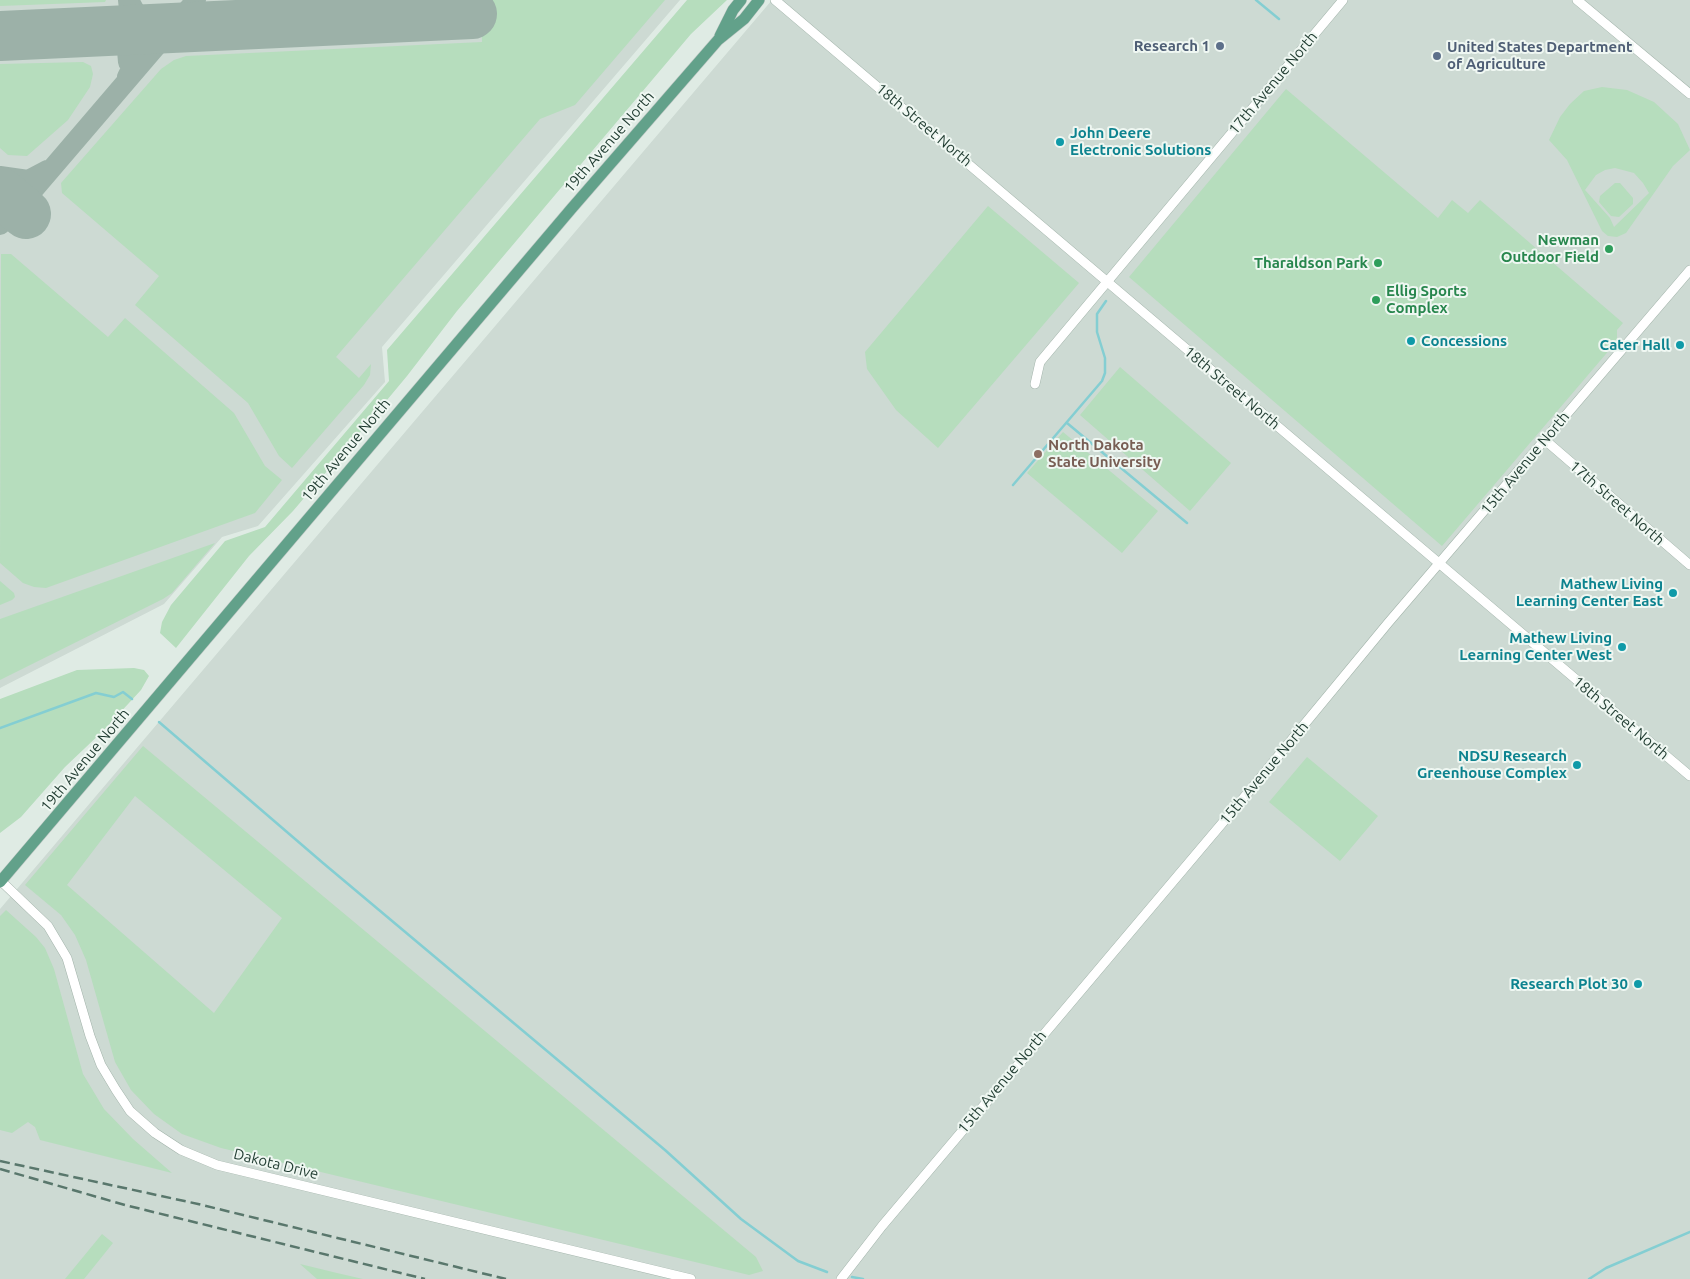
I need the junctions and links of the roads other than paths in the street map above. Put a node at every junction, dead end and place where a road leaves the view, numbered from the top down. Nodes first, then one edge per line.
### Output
1 (741, 0) edge
2 (759, 0) edge
3 (775, 0) edge
4 (1343, 0) edge
5 (1578, 0) edge
6 (718, 40) junction
7 (1690, 94) edge
8 (1690, 270) edge
9 (1106, 280) junction
10 (1035, 384) dead end
11 (1544, 440) junction
12 (1439, 564) junction
13 (1690, 565) edge
14 (1690, 776) edge
15 (0, 881) edge
16 (691, 1279) edge
17 (841, 1279) edge

1 - 6 main road, 19th Avenue North
2 - 6 main road, 19th Avenue North
3 - 9 street, 18th Street North
4 - 9 street, 17th Avenue North
5 - 7 street
6 - 15 main road, 19th Avenue North
8 - 11 street, 15th Avenue North
9 - 10 street, 17th Avenue North
9 - 12 street, 18th Street North
11 - 12 street, 15th Avenue North
11 - 13 street, 17th Street North
12 - 14 street, 18th Street North
12 - 17 street, 15th Avenue North
15 - 16 street, Dakota Drive

